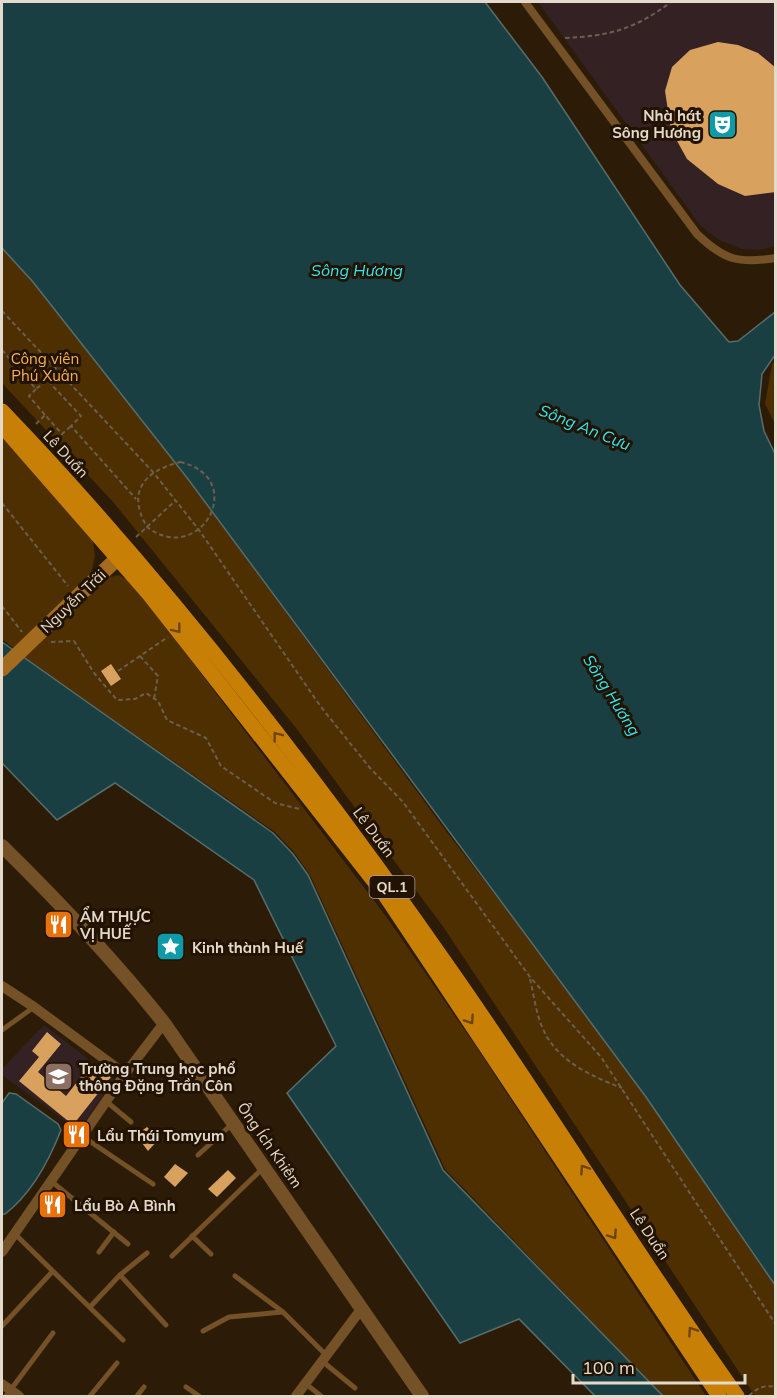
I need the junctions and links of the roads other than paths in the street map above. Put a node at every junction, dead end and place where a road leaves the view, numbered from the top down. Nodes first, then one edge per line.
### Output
1 (525, 2) edge
2 (776, 258) edge
3 (2, 411) edge
4 (2, 426) edge
5 (122, 554) junction
6 (2, 669) edge
7 (2, 846) edge
8 (2, 986) edge
9 (34, 1007) junction
10 (164, 1023) junction
11 (2, 1030) edge
12 (125, 1074) junction
13 (106, 1101) junction
14 (131, 1122) dead end
15 (234, 1122) junction
16 (82, 1136) junction
17 (198, 1155) dead end
18 (265, 1166) junction
19 (51, 1181) junction
20 (153, 1184) dead end
21 (114, 1232) junction
22 (15, 1234) junction
23 (192, 1236) junction
24 (128, 1244) dead end
25 (2, 1252) edge
26 (99, 1252) dead end
27 (147, 1253) dead end
28 (211, 1254) dead end
29 (172, 1256) dead end
30 (52, 1272) junction
31 (120, 1275) junction
32 (235, 1276) dead end
33 (90, 1306) junction
34 (362, 1308) junction
35 (283, 1312) junction
36 (166, 1325) dead end
37 (2, 1326) edge
38 (203, 1330) dead end
39 (52, 1333) dead end
40 (123, 1340) dead end
41 (324, 1358) junction
42 (117, 1363) dead end
43 (306, 1383) junction
44 (144, 1387) dead end
45 (186, 1387) dead end
46 (354, 1388) dead end
47 (9, 1392) edge
48 (90, 1396) edge
49 (137, 1396) edge
50 (199, 1396) edge
51 (296, 1396) edge
52 (321, 1396) edge
53 (422, 1396) edge
54 (719, 1396) edge
55 (737, 1396) edge

1 - 2 street
3 - 5 main road, Lê Duẩn / QL.1
4 - 5 main road, Lê Duẩn / QL.1
5 - 6 main road, Nguyễn Trãi
5 -> 54 main road, Lê Duẩn / QL.1
55 -> 5 main road, Lê Duẩn / QL.1
7 - 10 street, Ông Ích Khiêm
8 - 9 street
9 - 11 lane
9 - 12 street
10 - 12 street
10 - 15 street, Ông Ích Khiêm
12 - 13 street
13 - 14 lane
13 - 16 street
15 - 17 lane
15 - 18 street, Ông Ích Khiêm
16 - 19 street
16 - 20 lane
18 - 23 lane
18 - 34 street, Ông Ích Khiêm
19 - 21 lane
19 - 22 street
21 - 24 lane
21 - 26 lane
22 - 25 street
22 - 30 lane
23 - 28 lane
23 - 29 lane
27 - 31 lane
30 - 33 lane
30 - 37 lane
31 - 33 lane
31 - 36 lane
32 - 35 lane
33 - 40 lane
34 - 41 street
34 - 53 street, Ông Ích Khiêm
35 - 38 lane
35 - 41 lane
39 - 47 lane
41 - 43 street
41 - 46 lane
42 - 48 lane
43 - 51 street
43 - 52 lane
44 - 49 lane
45 - 50 lane

